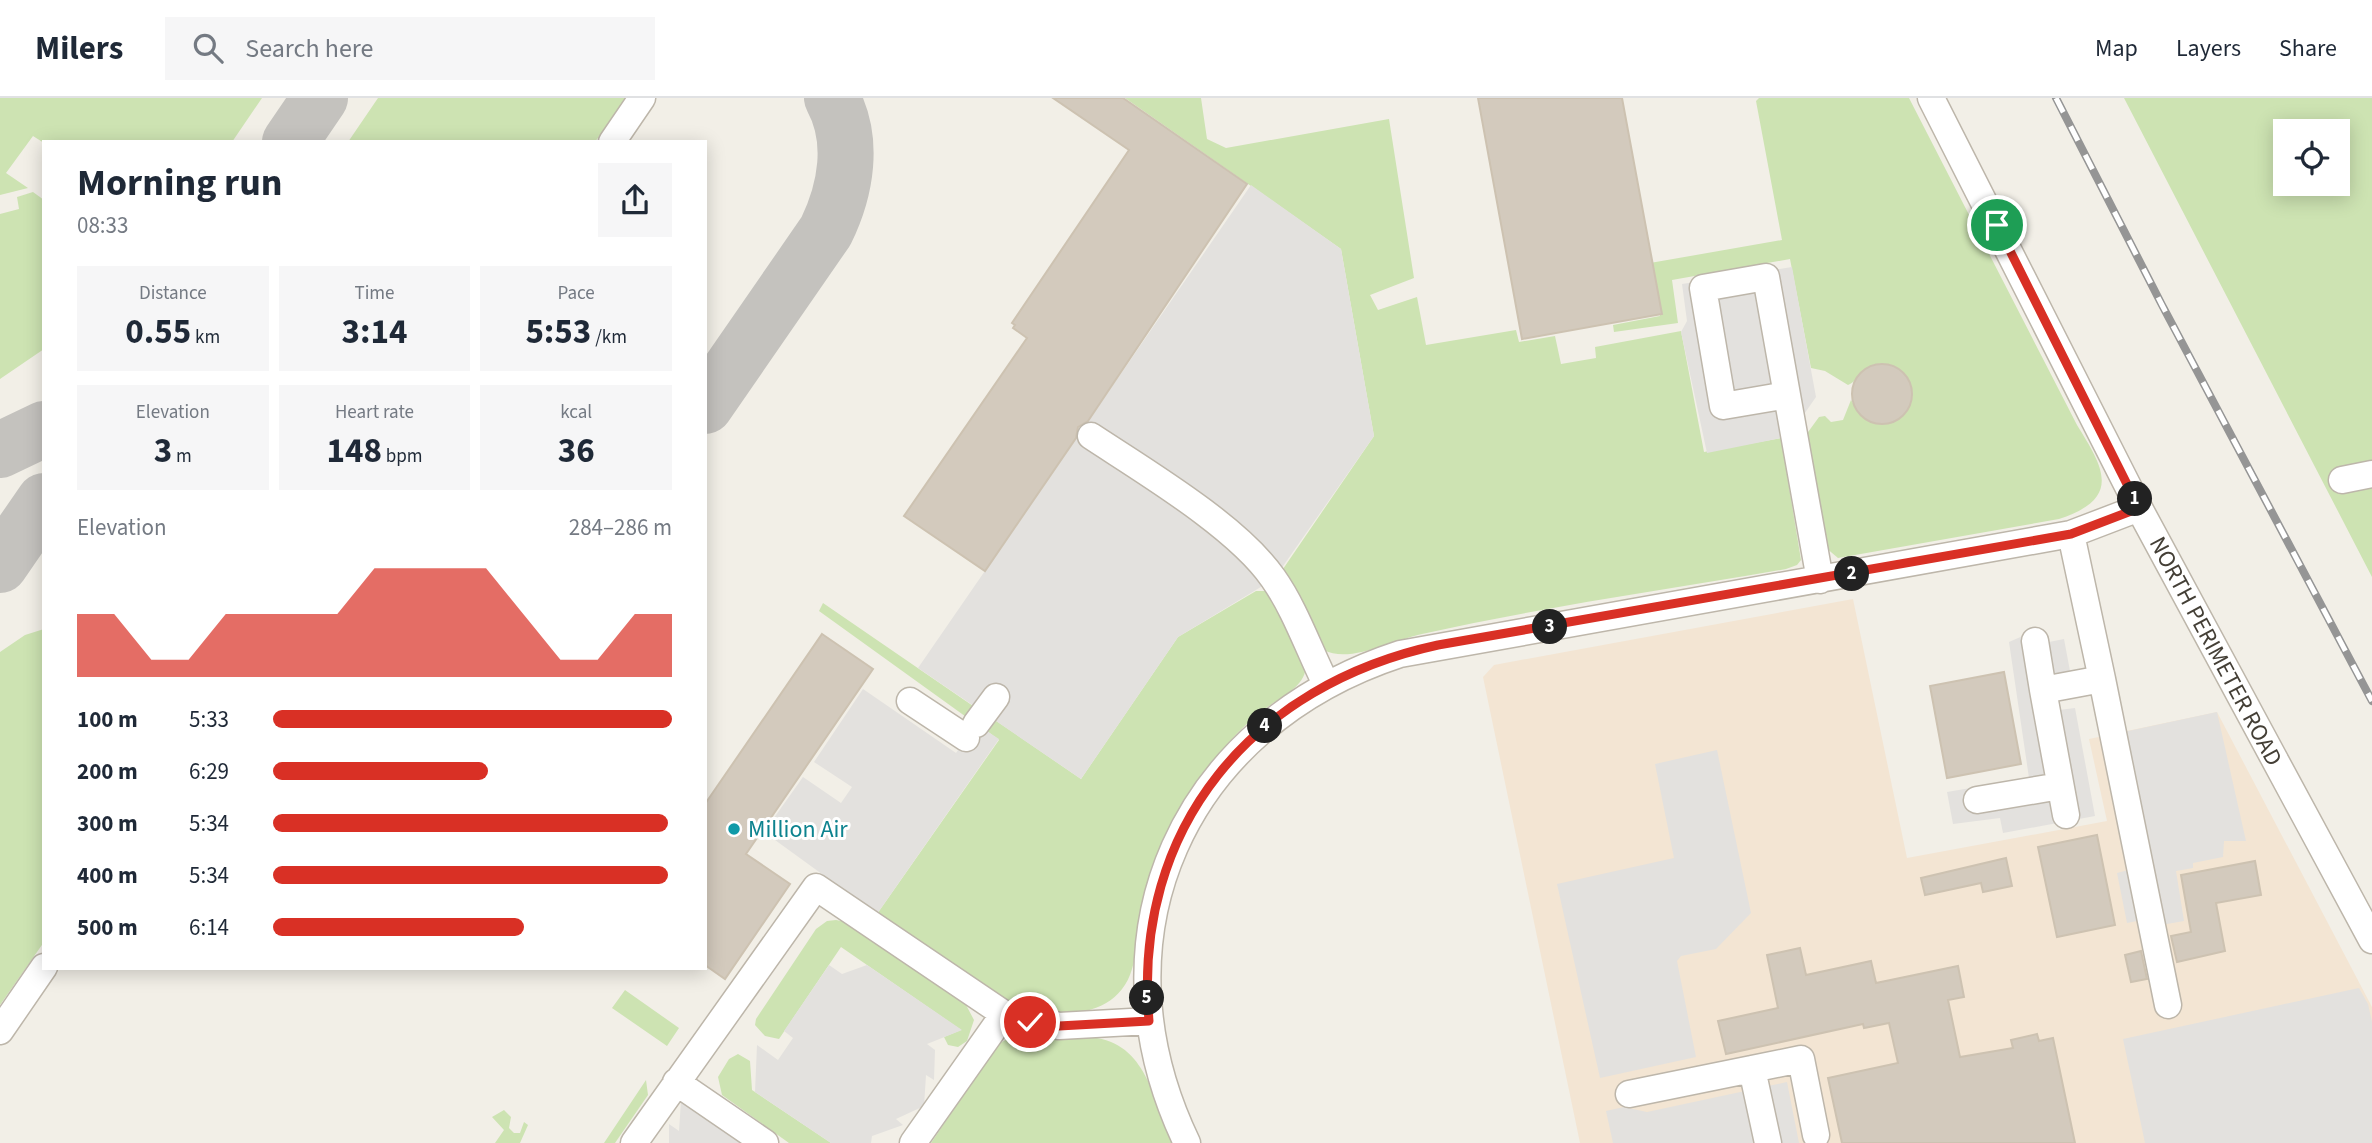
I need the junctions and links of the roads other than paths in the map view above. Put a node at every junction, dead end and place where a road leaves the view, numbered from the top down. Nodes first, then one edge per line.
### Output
1 (642, 98) edge
2 (1931, 98) edge
3 (613, 140) edge
4 (1787, 395) junction
5 (1091, 436) dead end
6 (2372, 474) edge
7 (2342, 480) dead end
8 (2139, 508) junction
9 (2071, 534) junction
10 (1820, 580) junction
11 (2035, 641) dead end
12 (2102, 679) junction
13 (1326, 684) junction
14 (2043, 690) junction
15 (996, 697) dead end
16 (911, 701) dead end
17 (2060, 786) junction
18 (1977, 800) dead end
19 (2066, 815) dead end
20 (2372, 940) edge
21 (42, 970) edge
22 (2168, 1005) dead end
23 (1004, 1014) junction
24 (1149, 1021) junction
25 (0, 1031) edge
26 (1752, 1069) junction
27 (676, 1082) junction
28 (1629, 1094) dead end
29 (1816, 1135) dead end
30 (634, 1143) edge
31 (765, 1143) edge
32 (914, 1143) edge
33 (1187, 1143) edge
34 (1768, 1143) edge

1 - 3 street
2 - 8 street, NORTH PERIMETER ROAD
4 - 4 street
4 - 10 street
5 - 13 street
6 - 7 street
8 - 9 street
8 - 20 street, NORTH PERIMETER ROAD
9 - 10 street
9 - 12 street
10 - 13 street
11 - 14 street
12 - 14 street
12 - 22 street
13 - 24 street
14 - 17 street
15 - 16 street
17 - 18 street
17 - 19 street
21 - 25 street
23 - 24 street
23 - 27 street
23 - 32 street
24 - 33 street
26 - 28 street
26 - 29 street
26 - 34 street
27 - 30 street
27 - 31 street

